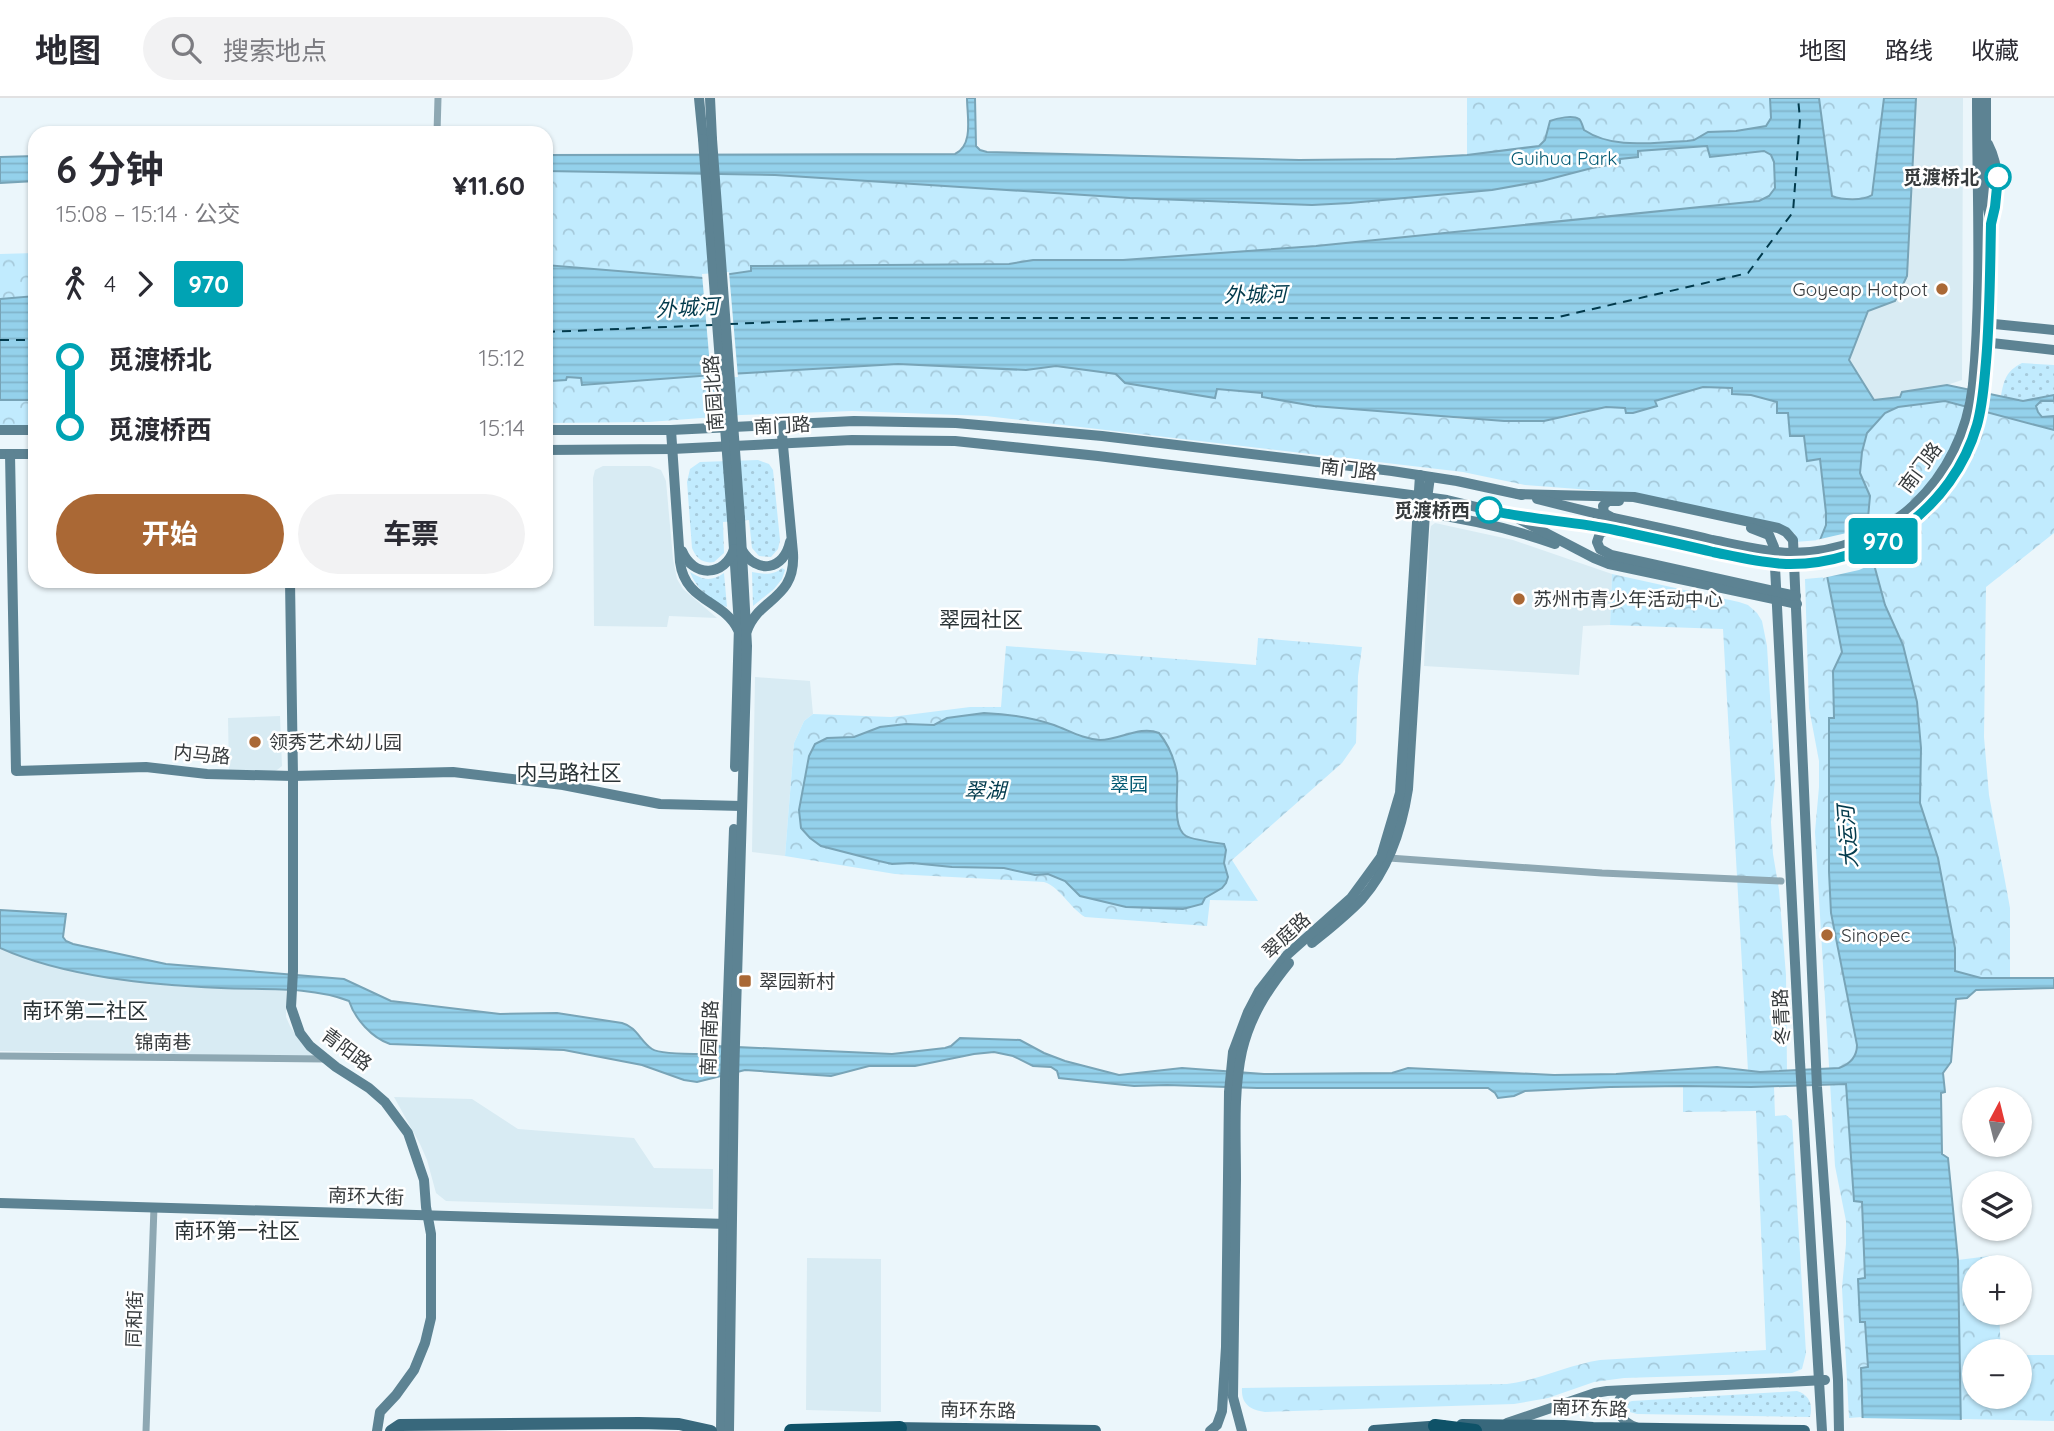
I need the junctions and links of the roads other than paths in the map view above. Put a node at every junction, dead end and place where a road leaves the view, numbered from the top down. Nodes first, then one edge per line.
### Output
1 (438, 98) edge
2 (699, 98) edge
3 (710, 98) edge
4 (1977, 98) edge
5 (1986, 98) edge
6 (437, 126) edge
7 (708, 139) junction
8 (1983, 323) junction
9 (2054, 330) edge
10 (1982, 342) junction
11 (2054, 350) edge
12 (780, 424) junction
13 (0, 430) edge
14 (28, 430) edge
15 (553, 430) edge
16 (671, 430) junction
17 (782, 443) junction
18 (672, 449) junction
19 (553, 450) edge
20 (5, 454) edge
21 (28, 454) edge
22 (1425, 476) junction
23 (1518, 494) junction
24 (1423, 497) junction
25 (1425, 513) junction
26 (1510, 515) junction
27 (1611, 523) junction
28 (790, 536) junction
29 (679, 542) junction
30 (738, 548) junction
31 (1594, 558) junction
32 (289, 588) edge
33 (1777, 596) junction
34 (1796, 600) junction
35 (743, 633) junction
36 (743, 645) joint
37 (293, 776) junction
38 (738, 806) junction
39 (1389, 858) junction
40 (1781, 881) dead end
41 (0, 1056) edge
42 (326, 1059) junction
43 (1235, 1067) junction
44 (1233, 1092) junction
45 (0, 1203) edge
46 (154, 1207) junction
47 (427, 1215) junction
48 (728, 1224) junction
49 (1820, 1380) junction
50 (1838, 1380) junction
51 (1633, 1389) junction
52 (1499, 1425) junction
53 (1435, 1426) junction
54 (900, 1428) junction
55 (1638, 1428) junction
56 (1702, 1429) edge
57 (146, 1431) edge
58 (377, 1431) edge
59 (391, 1431) edge
60 (711, 1431) edge
61 (720, 1431) edge
62 (729, 1431) edge
63 (791, 1431) edge
64 (860, 1431) edge
65 (1095, 1431) edge
66 (1210, 1431) edge
67 (1242, 1431) edge
68 (1374, 1431) edge
69 (1475, 1431) edge
70 (1804, 1431) edge
71 (1822, 1431) edge
72 (1839, 1431) edge

1 - 6 street
2 - 7 main road
3 - 7 main road
4 - 8 main road
5 - 8 main road
7 - 30 main road, 南园北路, bridge
8 - 9 main road
8 - 10 main road, 南门路
10 - 11 main road
10 - 27 main road, 南门路, bridge
12 - 16 main road, 南门路
12 - 17 main road
12 - 22 main road, 南门路
13 - 14 main road
15 - 16 main road, 南门路
16 - 18 main road
17 - 18 main road, 南门路
17 - 24 main road, 南门路
17 - 28 main road
18 - 19 main road, 南门路
18 - 29 main road
20 - 21 main road
20 - 37 main road, 内马路
22 - 23 main road, 南门路
22 - 24 main road, 翠庭路
23 - 27 main road, 南门路
23 - 34 main road, 冬青路
24 - 25 main road, 翠庭路
24 - 26 main road, 南门路
24 - 43 main road, 翠庭路
25 - 31 main road
25 - 39 main road, 翠庭路
26 - 27 main road, 南门路
26 - 31 main road
27 - 33 main road
27 - 33 main road, 冬青路
28 - 30 main road
28 - 35 main road
29 - 30 main road
29 - 35 main road
30 - 35 main road, 南园北路
31 - 33 main road
32 - 37 main road, 青阳路
33 - 34 main road
33 - 49 main road, 冬青路
34 - 50 main road, 冬青路
35 - 36 main road, 南园北路
36 - 38 main road, 南园南路
37 - 38 main road, 内马路
37 - 42 main road, 青阳路
38 - 48 main road, 南园南路
39 - 40 street
39 - 43 main road, 翠庭路
41 - 42 street, 锦南巷
42 - 47 main road, 青阳路
43 - 44 main road, 翠庭路
44 - 66 main road, 翠庭路
44 - 67 main road, 翠庭路
45 - 46 main road, 南环大街
46 - 47 main road, 南环大街
46 - 57 street, 同和街
47 - 48 main road, 南环大街
47 - 58 main road, 青阳路
48 - 61 main road, 南园南路
48 - 62 main road, 南园南路
49 - 50 main road
49 - 51 main road
49 - 71 main road, 冬青路
50 - 72 main road, 冬青路
51 - 52 main road
51 - 55 main road
52 - 53 main road, 南环东路
52 - 55 main road, 南环东路
53 - 68 main road, 南环东路
53 - 69 highway
54 - 63 highway
54 - 64 main road, 南环东路
54 - 65 main road, 南环东路
55 - 56 main road, 南环东路
56 - 70 main road, 南环东路
59 - 60 main road

